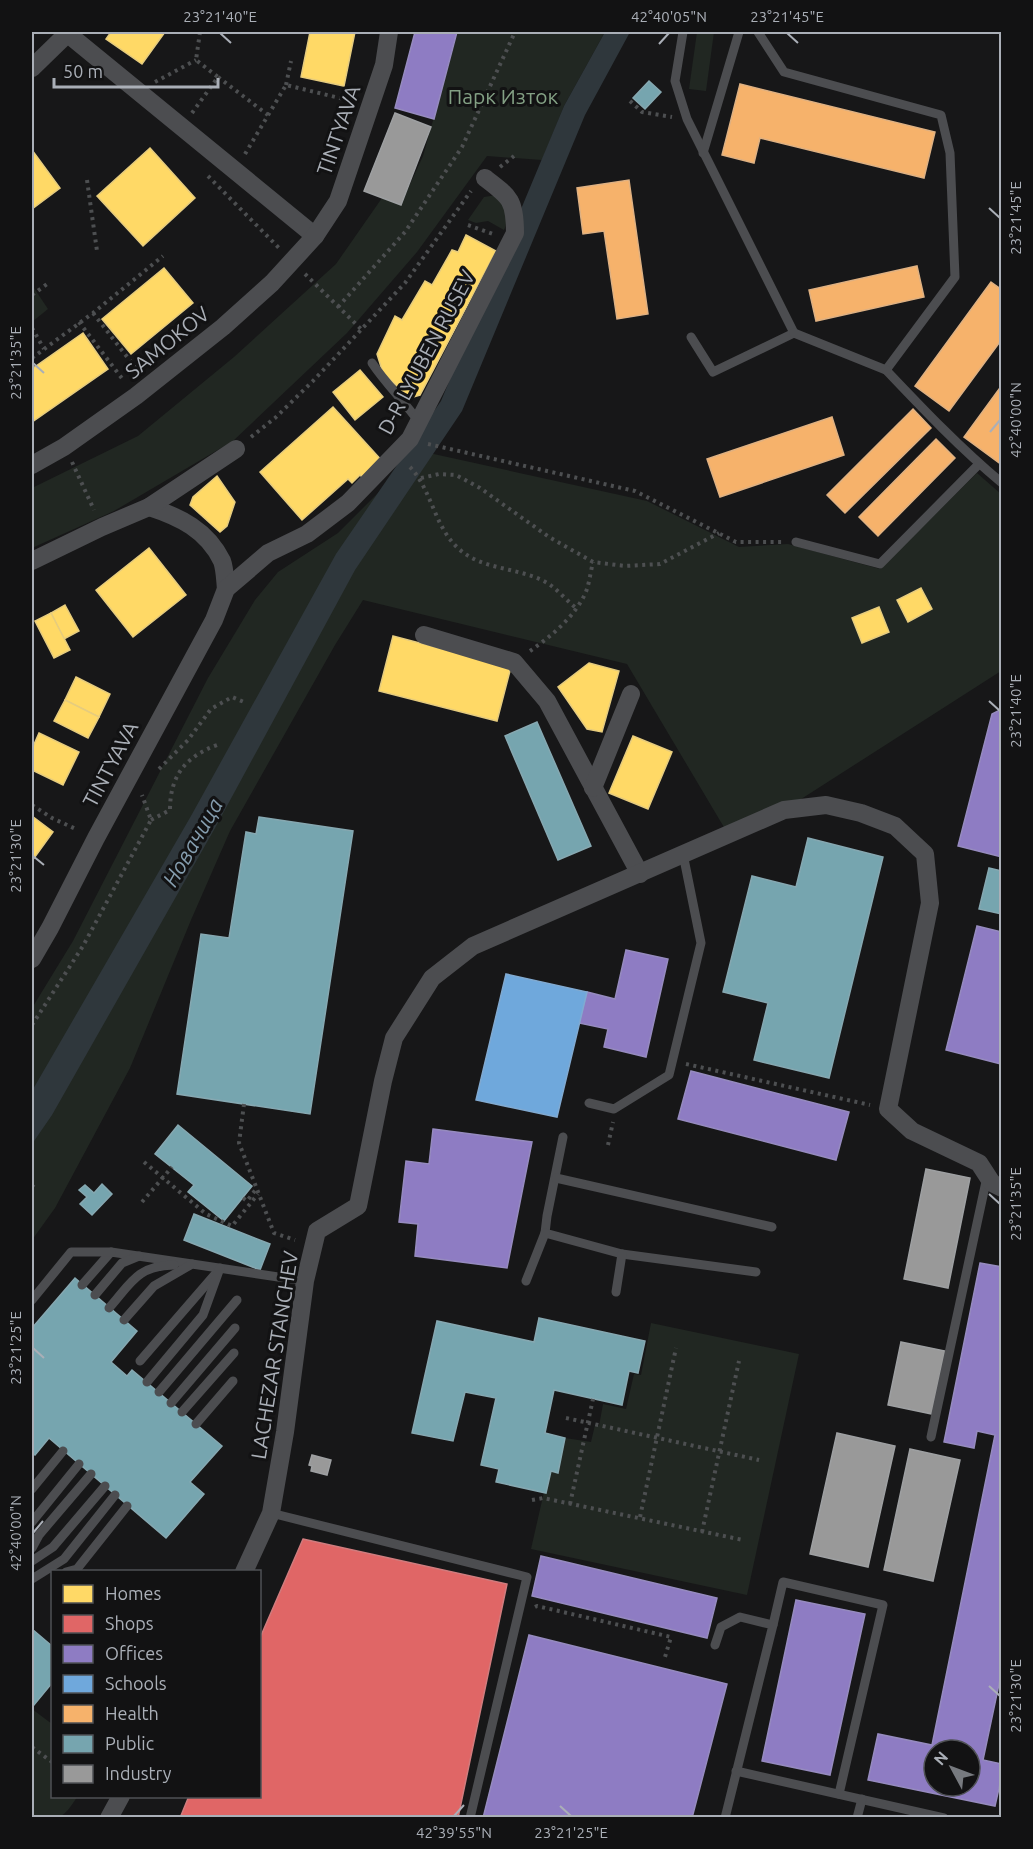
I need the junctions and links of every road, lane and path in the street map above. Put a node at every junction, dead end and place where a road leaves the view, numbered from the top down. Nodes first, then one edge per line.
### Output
1 (68, 32) edge
2 (200, 32) edge
3 (389, 32) edge
4 (514, 32) edge
5 (683, 32) edge
6 (739, 32) edge
7 (758, 32) edge
8 (196, 60) junction
9 (291, 61) dead end
10 (32, 68) edge
11 (218, 77) junction
12 (286, 85) junction
13 (139, 91) junction
14 (630, 101) dead end
15 (371, 105) junction
16 (268, 115) junction
17 (687, 119) junction
18 (182, 127) junction
19 (704, 153) junction
20 (201, 170) dead end
21 (236, 171) junction
22 (485, 178) joint
23 (87, 180) dead end
24 (468, 225) dead end
25 (315, 236) junction
26 (509, 243) junction
27 (97, 251) dead end
28 (163, 255) dead end
29 (292, 261) junction
30 (50, 282) dead end
31 (32, 295) edge
32 (338, 307) junction
33 (93, 313) junction
34 (80, 322) junction
35 (32, 328) edge
36 (362, 330) junction
37 (794, 333) junction
38 (691, 337) dead end
39 (45, 349) junction
40 (32, 358) edge
41 (372, 363) dead end
42 (886, 370) junction
43 (143, 391) junction
44 (419, 422) junction
45 (410, 439) junction
46 (236, 449) joint
47 (397, 453) junction
48 (71, 460) dead end
49 (979, 464) junction
50 (32, 465) edge
51 (421, 478) junction
52 (1002, 483) edge
53 (92, 504) dead end
54 (149, 507) junction
55 (719, 533) junction
56 (795, 542) joint
57 (32, 561) edge
58 (593, 562) junction
59 (226, 589) junction
60 (576, 608) junction
61 (424, 635) dead end
62 (513, 662) junction
63 (631, 694) dead end
64 (244, 702) dead end
65 (217, 745) dead end
66 (142, 752) junction
67 (159, 769) junction
68 (153, 778) dead end
69 (147, 787) dead end
70 (593, 788) junction
71 (32, 805) edge
72 (151, 820) junction
73 (82, 832) dead end
74 (683, 854) junction
75 (640, 874) junction
76 (32, 959) edge
77 (32, 1025) edge
78 (669, 1075) junction
79 (588, 1103) dead end
80 (244, 1104) dead end
81 (614, 1109) junction
82 (888, 1109) junction
83 (562, 1137) dead end
84 (608, 1145) dead end
85 (144, 1162) dead end
86 (172, 1167) dead end
87 (987, 1175) junction
88 (163, 1178) junction
89 (556, 1178) junction
90 (1002, 1188) edge
91 (258, 1190) junction
92 (243, 1198) dead end
93 (142, 1202) dead end
94 (772, 1227) dead end
95 (274, 1233) dead end
96 (546, 1233) junction
97 (111, 1252) junction
98 (622, 1254) junction
99 (141, 1255) junction
100 (192, 1264) junction
101 (220, 1268) junction
102 (756, 1272) dead end
103 (305, 1281) junction
104 (526, 1281) dead end
105 (82, 1285) dead end
106 (616, 1292) dead end
107 (95, 1295) dead end
108 (32, 1300) edge
109 (237, 1300) dead end
110 (109, 1308) dead end
111 (124, 1320) dead end
112 (235, 1328) dead end
113 (676, 1348) dead end
114 (234, 1353) dead end
115 (140, 1361) dead end
116 (740, 1361) dead end
117 (233, 1381) dead end
118 (147, 1382) dead end
119 (159, 1392) dead end
120 (593, 1399) dead end
121 (171, 1403) dead end
122 (182, 1412) dead end
123 (566, 1419) dead end
124 (588, 1423) junction
125 (196, 1424) dead end
126 (931, 1437) dead end
127 (657, 1438) junction
128 (63, 1451) dead end
129 (720, 1451) junction
130 (759, 1460) dead end
131 (79, 1464) dead end
132 (91, 1474) dead end
133 (105, 1486) dead end
134 (32, 1489) edge
135 (115, 1495) dead end
136 (532, 1500) dead end
137 (570, 1503) junction
138 (128, 1506) dead end
139 (271, 1513) junction
140 (640, 1517) junction
141 (32, 1522) edge
142 (702, 1532) junction
143 (742, 1540) dead end
144 (32, 1548) edge
145 (32, 1562) edge
146 (73, 1570) edge
147 (244, 1570) edge
148 (51, 1575) edge
149 (32, 1579) edge
150 (537, 1606) dead end
151 (773, 1625) junction
152 (715, 1645) dead end
153 (665, 1657) dead end
154 (32, 1748) edge
155 (51, 1761) edge
156 (736, 1771) junction
157 (839, 1794) junction
158 (120, 1798) edge
159 (862, 1799) junction
160 (109, 1818) edge
161 (470, 1818) edge
162 (725, 1818) edge
163 (857, 1818) edge
164 (944, 1818) edge

1 - 10 street
1 - 13 street
2 - 8 path
3 - 15 street, TINTYAVA
4 - 32 path
5 - 17 lane
6 - 19 lane
7 - 42 lane
8 - 11 path
8 - 13 path
9 - 12 path
11 - 16 path
11 - 18 path
12 - 15 path
12 - 16 path
13 - 18 street
14 - 17 path
15 - 25 street, TINTYAVA
16 - 21 path
17 - 19 lane
18 - 21 street
19 - 37 lane
20 - 29 path
21 - 25 street
22 - 26 street, D-R LYUBEN RUSEV
22 - 36 path
23 - 27 path
24 - 26 path
25 - 29 street, SAMOKOV
26 - 44 street, D-R LYUBEN RUSEV
28 - 33 path
29 - 32 path
29 - 43 street, SAMOKOV
30 - 31 path
32 - 36 path
33 - 34 path
33 - 43 path
34 - 39 path
34 - 43 path
35 - 39 path
36 - 46 path
37 - 38 lane
37 - 42 lane
39 - 40 path
41 - 44 lane
42 - 49 lane
43 - 50 street, SAMOKOV
44 - 45 street, D-R LYUBEN RUSEV
45 - 47 street, D-R LYUBEN RUSEV
45 - 55 path
46 - 54 street
47 - 51 path
47 - 59 street, D-R LYUBEN RUSEV
48 - 53 path
49 - 52 lane
49 - 56 lane
51 - 58 path
51 - 60 path
54 - 57 street
54 - 59 street
55 - 56 path
55 - 58 path
58 - 60 path
59 - 66 street, TINTYAVA
60 - 62 path
61 - 62 street
62 - 70 street
63 - 70 street
64 - 67 path
65 - 72 path
66 - 67 path
66 - 76 street, TINTYAVA
67 - 68 path
69 - 72 path
70 - 75 street
71 - 73 path
72 - 77 path
74 - 75 street, LACHEZAR STANCHEV
74 - 78 lane
74 - 82 street, LACHEZAR STANCHEV
75 - 103 street, LACHEZAR STANCHEV
78 - 81 lane
78 - 82 path
79 - 81 lane
80 - 91 path
81 - 84 path
82 - 87 street
83 - 89 lane
85 - 88 path
86 - 88 path
87 - 90 street
87 - 126 lane
88 - 91 path
88 - 93 path
89 - 94 lane
89 - 96 lane
91 - 92 path
91 - 95 path
96 - 98 lane
96 - 104 lane
97 - 99 lane
97 - 105 lane
97 - 108 lane
98 - 102 lane
98 - 106 lane
99 - 100 lane
99 - 107 lane
100 - 101 lane
100 - 110 lane
100 - 111 lane
101 - 103 lane
101 - 115 lane
101 - 118 lane
103 - 139 street, LACHEZAR STANCHEV
109 - 119 lane
112 - 121 lane
113 - 127 path
114 - 122 lane
116 - 129 path
117 - 125 lane
120 - 124 path
123 - 124 path
124 - 127 path
124 - 137 path
127 - 129 path
127 - 140 path
128 - 134 lane
129 - 130 path
129 - 142 path
131 - 141 lane
132 - 144 lane
133 - 145 lane
135 - 149 lane
136 - 137 path
137 - 140 path
138 - 146 lane
139 - 147 street, LACHEZAR STANCHEV
139 - 161 lane
140 - 142 path
142 - 143 path
148 - 149 lane
150 - 153 path
151 - 152 lane
151 - 156 lane
151 - 157 lane
154 - 155 path
156 - 157 lane
156 - 162 lane
157 - 159 lane
158 - 160 street
159 - 163 lane
159 - 164 lane

